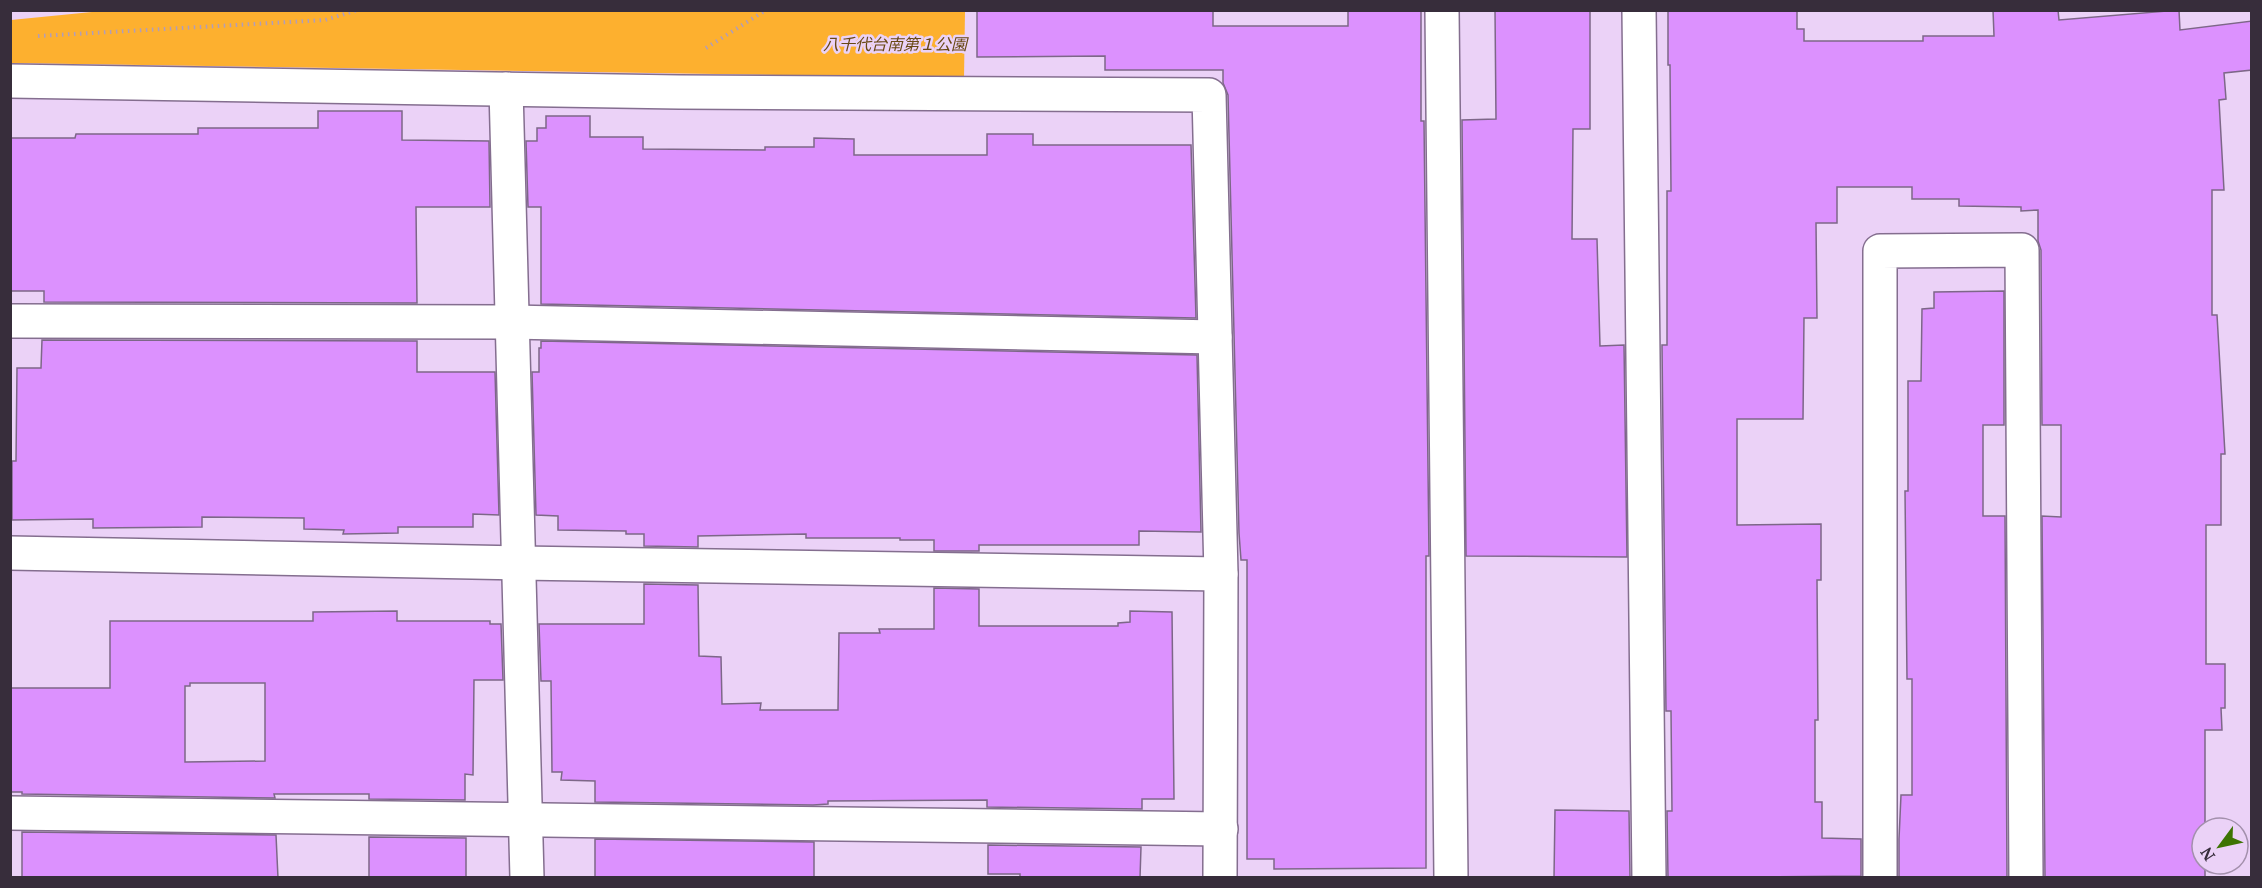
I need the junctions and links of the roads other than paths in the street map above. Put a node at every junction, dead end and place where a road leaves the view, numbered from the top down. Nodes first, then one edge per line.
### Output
1 (1442, 10) edge
2 (1639, 10) edge
3 (10, 81) edge
4 (506, 89) junction
5 (10, 321) edge
6 (512, 322) junction
7 (1215, 337) junction
8 (10, 553) edge
9 (519, 563) junction
10 (1221, 574) junction
11 (10, 813) edge
12 (526, 820) junction
13 (1221, 829) junction
14 (527, 878) edge
15 (1220, 878) edge
16 (1451, 878) edge
17 (1649, 878) edge
18 (1880, 878) edge
19 (2026, 878) edge

1 - 16 street
2 - 17 street
3 - 4 street
4 - 6 street
4 - 7 street
5 - 6 street
6 - 7 street
6 - 9 street
7 - 10 street
8 - 9 street
9 - 10 street
9 - 12 street
10 - 13 street
11 - 12 street
12 - 13 street
12 - 14 street
13 - 15 street
18 - 19 street

